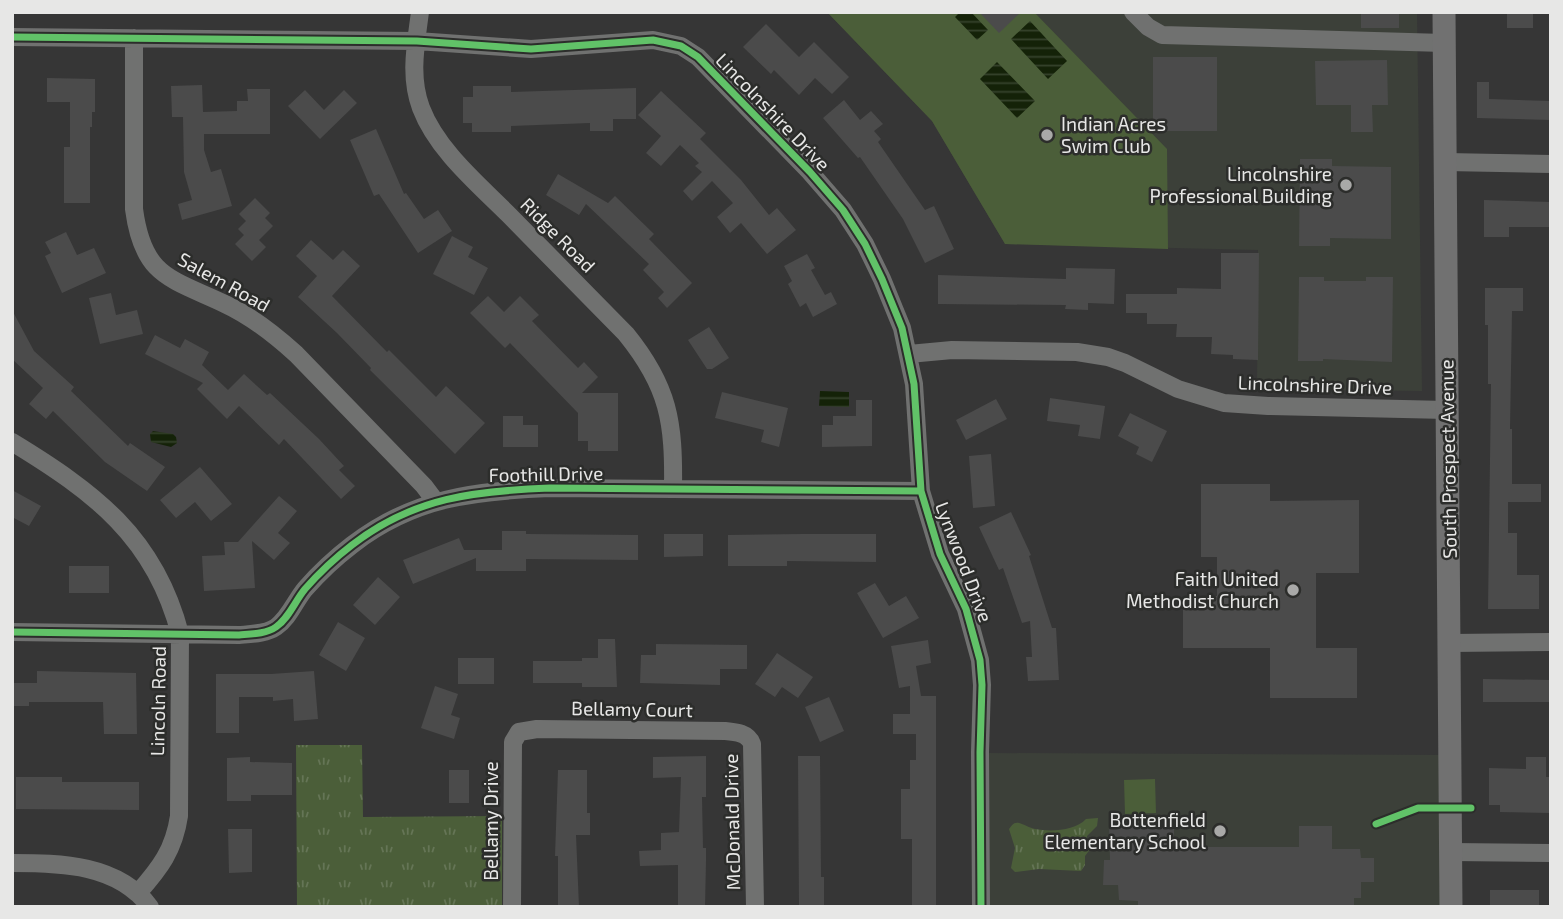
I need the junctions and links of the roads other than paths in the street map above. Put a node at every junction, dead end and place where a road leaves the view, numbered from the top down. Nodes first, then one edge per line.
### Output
1 (420, 12) edge
2 (1133, 12) edge
3 (1444, 12) edge
4 (12, 37) edge
5 (134, 38) junction
6 (417, 41) junction
7 (1444, 43) junction
8 (1446, 162) junction
9 (1551, 164) edge
10 (909, 354) junction
11 (1447, 410) junction
12 (12, 442) edge
13 (673, 489) junction
14 (921, 491) junction
15 (436, 502) junction
16 (12, 632) edge
17 (180, 634) junction
18 (1551, 642) edge
19 (1450, 643) junction
20 (516, 736) joint
21 (748, 737) joint
22 (1451, 852) junction
23 (1551, 853) edge
24 (12, 863) edge
25 (138, 893) junction
26 (150, 907) edge
27 (512, 907) edge
28 (755, 907) edge
29 (981, 907) edge
30 (1451, 907) edge

1 - 6 street, Ridge Road
2 - 7 street
3 - 7 main road, South Prospect Avenue
4 - 5 street, Lincolnshire Drive
5 - 6 street, Lincolnshire Drive
5 - 15 street, Salem Road
6 - 10 street, Lincolnshire Drive
6 - 13 street, Ridge Road
7 - 8 main road, South Prospect Avenue
8 - 9 street
8 - 11 main road, South Prospect Avenue
10 - 11 street, Lincolnshire Drive
10 - 14 street, Lynwood Drive
11 - 19 main road, South Prospect Avenue
12 - 17 street, Lincoln Road
13 - 14 street, Foothill Drive
13 - 15 street, Foothill Drive
14 - 29 street, Lynwood Drive
15 - 17 street, Foothill Drive
16 - 17 street, Foothill Drive
17 - 25 street, Lincoln Road
18 - 19 street
19 - 22 main road, South Prospect Avenue
20 - 21 street, Bellamy Court
20 - 27 street, Bellamy Drive
21 - 28 street, McDonald Drive
22 - 23 street
22 - 30 main road, South Prospect Avenue
24 - 25 street
25 - 26 street

